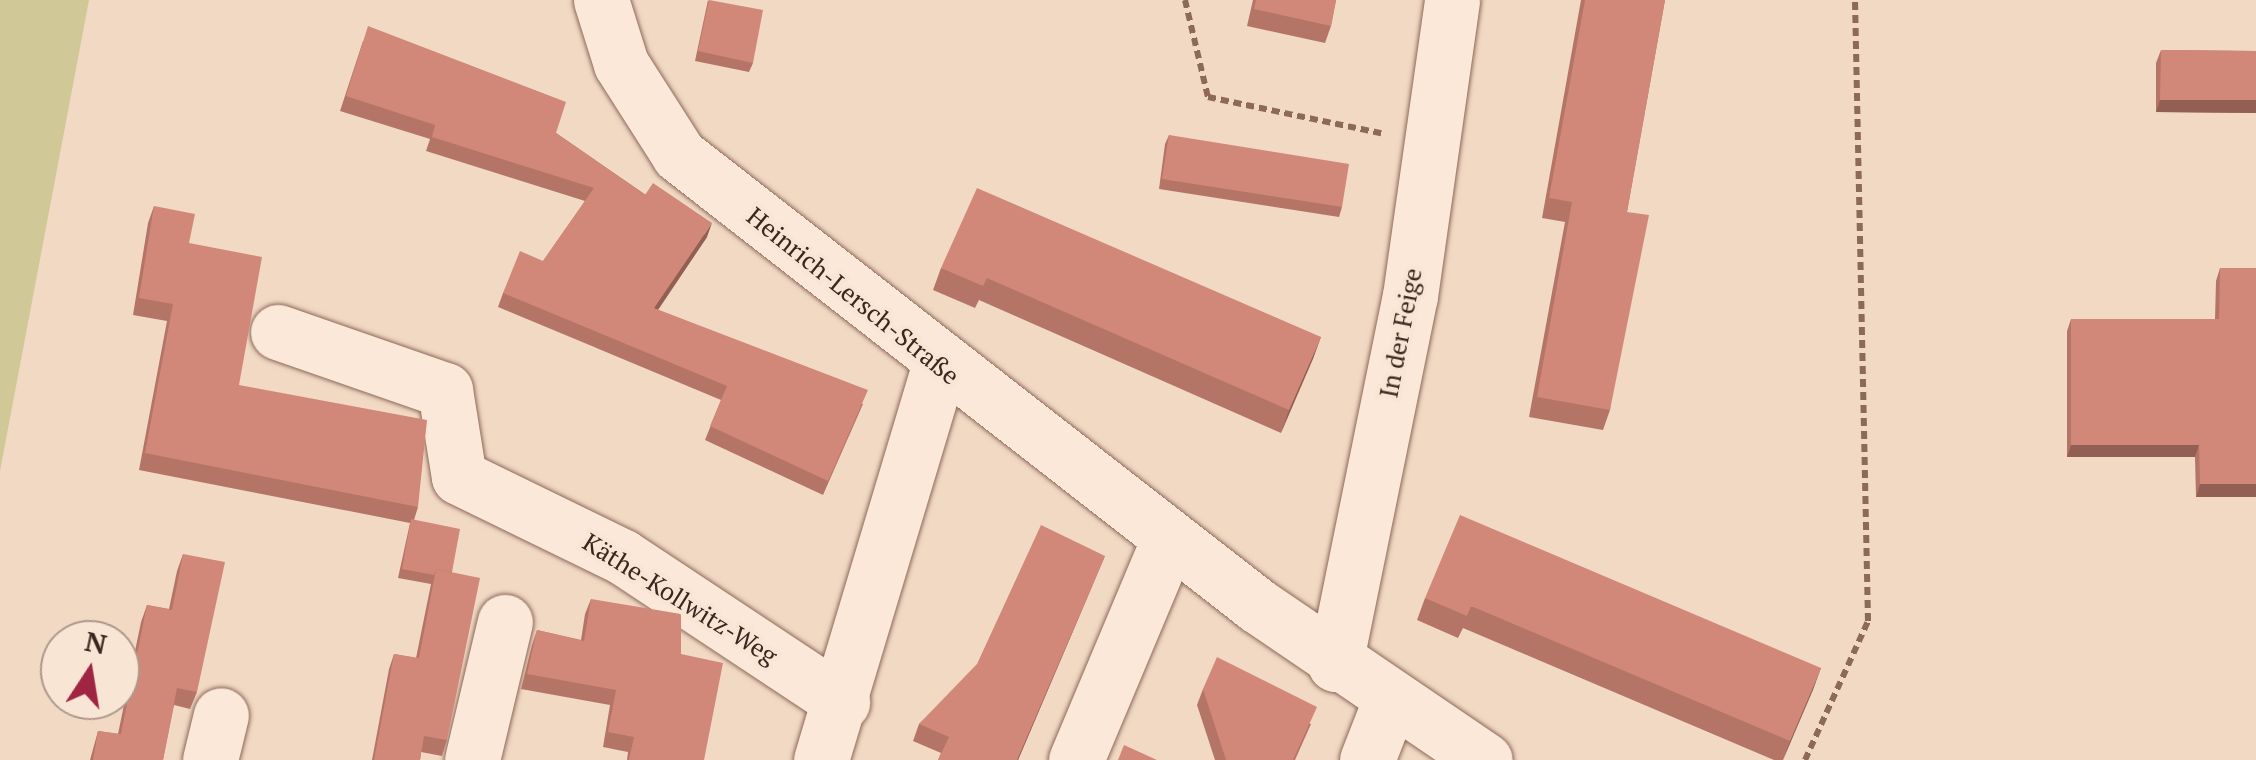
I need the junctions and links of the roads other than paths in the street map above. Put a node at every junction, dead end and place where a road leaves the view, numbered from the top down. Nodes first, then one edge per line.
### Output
1 (602, 0) edge
2 (1452, 0) edge
3 (278, 332) dead end
4 (938, 366) junction
5 (1169, 539) junction
6 (505, 622) dead end
7 (1335, 664) junction
8 (1390, 701) junction
9 (842, 702) junction
10 (472, 760) edge
11 (821, 760) edge
12 (1076, 760) edge
13 (1367, 760) edge
14 (1485, 760) edge

1 - 4 street, Heinrich-Lersch-Straße
2 - 7 street, In der Feige
3 - 9 street, Käthe-Kollwitz-Weg
4 - 5 street, Heinrich-Lersch-Straße
4 - 9 street
5 - 7 street, Heinrich-Lersch-Straße
5 - 12 street
6 - 10 street
7 - 8 street, Heinrich-Lersch-Straße
8 - 13 street
8 - 14 street, Heinrich-Lersch-Straße
9 - 11 street

